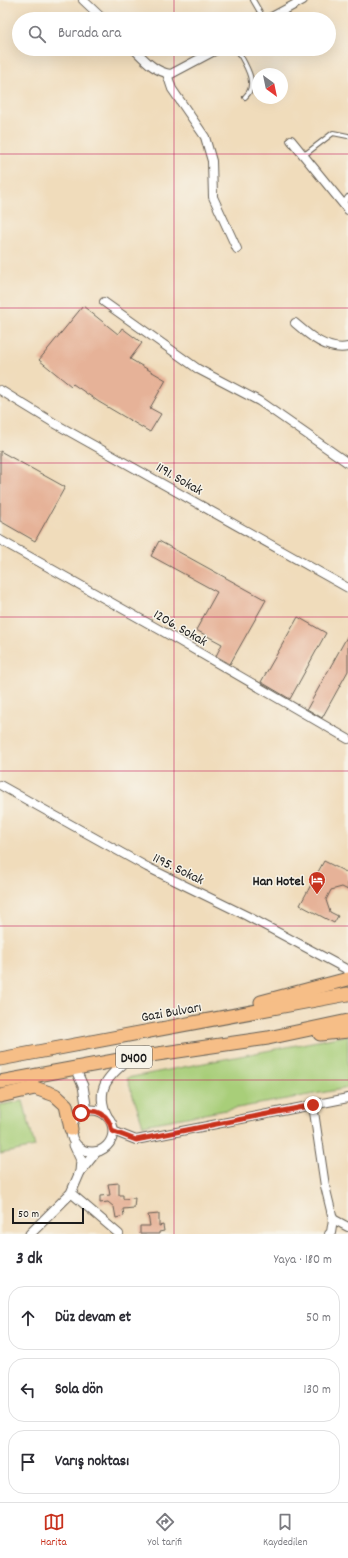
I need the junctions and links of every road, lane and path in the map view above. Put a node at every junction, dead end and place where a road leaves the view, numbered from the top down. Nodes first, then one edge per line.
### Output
1 (83, 0) edge
2 (252, 0) edge
3 (303, 0) edge
4 (95, 12) edge
5 (260, 12) edge
6 (281, 12) edge
7 (141, 56) edge
8 (205, 56) edge
9 (240, 56) edge
10 (167, 74) junction
11 (245, 97) dead end
12 (348, 136) edge
13 (291, 140) dead end
14 (303, 157) junction
15 (346, 204) edge
16 (237, 249) dead end
17 (104, 302) dead end
18 (295, 323) dead end
19 (348, 347) edge
20 (0, 390) edge
21 (348, 463) edge
22 (0, 540) edge
23 (348, 588) edge
24 (348, 739) edge
25 (0, 785) edge
26 (348, 970) edge
27 (348, 979) edge
28 (348, 994) edge
29 (348, 1021) edge
30 (165, 1028) junction
31 (348, 1032) edge
32 (268, 1038) junction
33 (130, 1058) junction
34 (0, 1059) edge
35 (75, 1068) junction
36 (0, 1082) edge
37 (0, 1096) edge
38 (348, 1098) edge
39 (313, 1105) junction
40 (88, 1111) junction
41 (107, 1118) junction
42 (112, 1131) junction
43 (72, 1135) junction
44 (96, 1152) junction
45 (80, 1172) junction
46 (72, 1193) junction
47 (333, 1219) junction
48 (348, 1227) edge
49 (30, 1234) edge
50 (120, 1234) edge
51 (329, 1234) edge

1 - 4 street
2 - 5 lane
3 - 6 street
7 - 10 street
8 - 10 street
9 - 11 lane
10 - 16 street
12 - 14 lane
13 - 14 street
14 - 15 street
17 - 21 street
18 - 19 street
20 - 23 street, 1191. Sokak
22 - 24 street, 1206. Sokak
25 - 26 street, 1195. Sokak
27 - 30 highway
28 - 30 highway, Gazi Bulvarı / D400
29 - 32 highway, D400
30 - 34 highway, Gazi Bulvarı / D400
31 - 32 highway
32 - 33 highway, D400
33 - 35 highway, D400
33 - 41 street
35 - 36 highway, D400
35 - 40 street
37 - 43 highway
38 - 39 street
39 - 42 street
39 - 47 street
40 - 41 street
40 - 43 street
41 - 42 street
42 - 44 street
43 - 44 street
43 - 45 street
44 - 45 street
45 - 46 street
46 - 49 street
46 - 50 street
47 - 48 street
47 - 51 street

